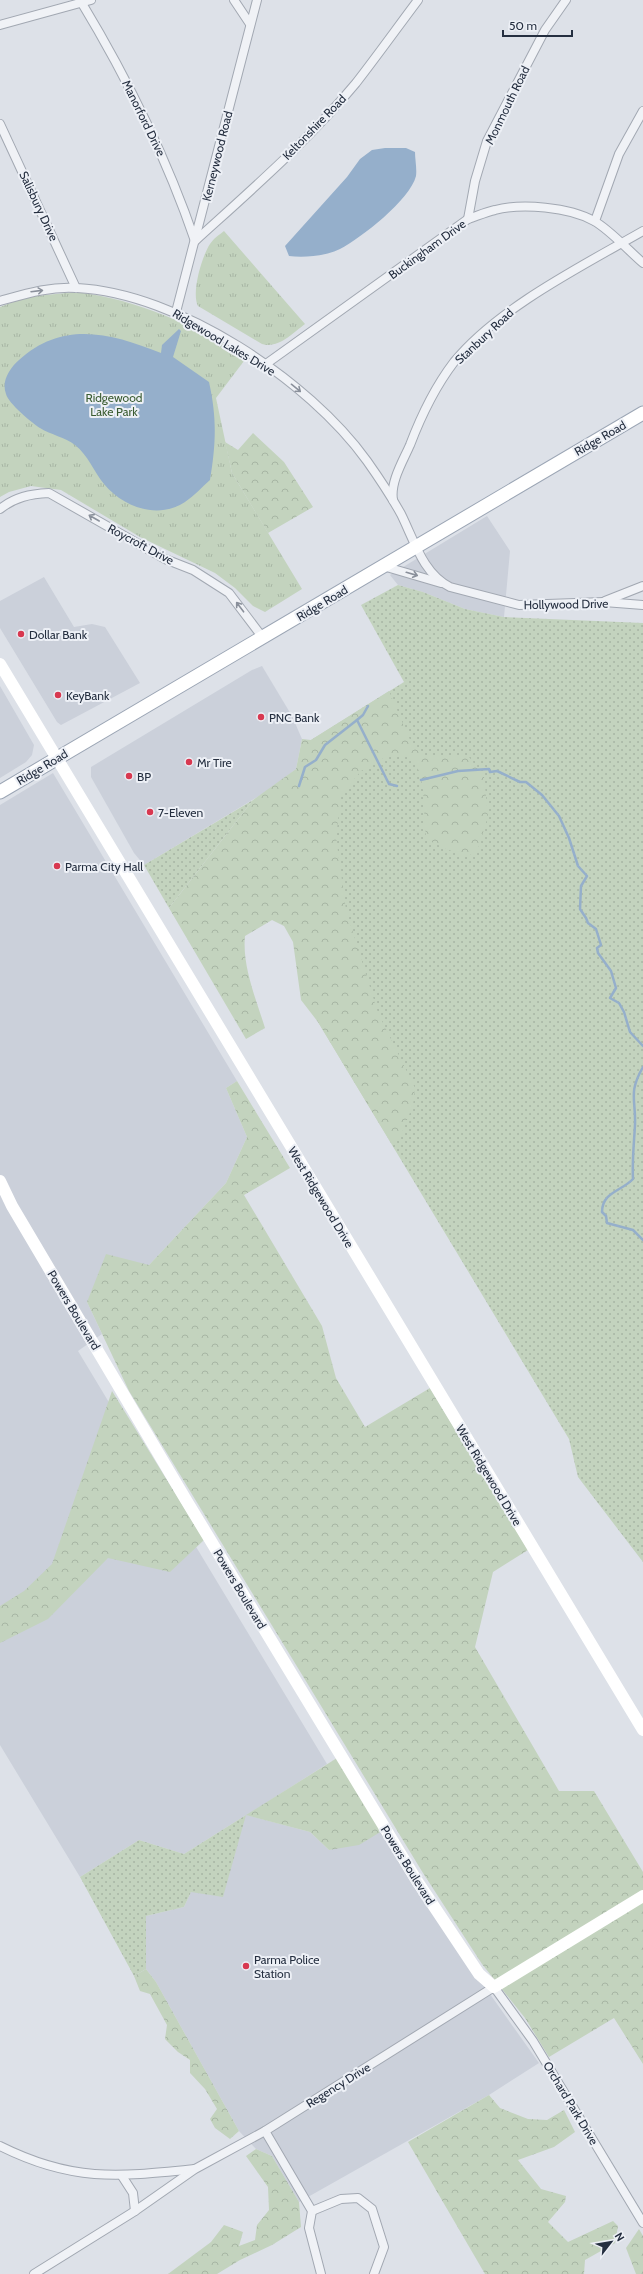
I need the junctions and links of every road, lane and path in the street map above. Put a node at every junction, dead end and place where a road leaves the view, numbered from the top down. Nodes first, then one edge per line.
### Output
1 (92, 0) edge
2 (234, 0) edge
3 (257, 0) edge
4 (418, 0) edge
5 (566, 0) edge
6 (81, 2) edge
7 (250, 24) junction
8 (0, 25) edge
9 (643, 111) edge
10 (0, 124) edge
11 (468, 219) junction
12 (595, 221) junction
13 (643, 231) edge
14 (195, 241) junction
15 (621, 244) junction
16 (643, 263) edge
17 (76, 288) junction
18 (0, 301) edge
19 (176, 312) junction
20 (266, 364) junction
21 (643, 413) edge
22 (393, 500) junction
23 (0, 509) edge
24 (416, 546) junction
25 (382, 566) junction
26 (441, 583) junction
27 (643, 586) edge
28 (604, 602) junction
29 (643, 605) edge
30 (263, 638) junction
31 (0, 664) edge
32 (58, 758) junction
33 (0, 792) edge
34 (0, 1181) edge
35 (643, 1730) edge
36 (643, 1896) edge
37 (494, 1986) junction
38 (265, 2131) junction
39 (0, 2146) edge
40 (195, 2169) junction
41 (122, 2176) junction
42 (135, 2211) junction
43 (312, 2211) junction
44 (643, 2223) edge
45 (319, 2273) edge
46 (34, 2274) edge
47 (374, 2274) edge

1 - 6 street
2 - 7 street
3 - 7 street, Kerneywood Road
4 - 14 street, Keltonshire Road
5 - 11 street, Monmouth Road
6 - 8 street
6 - 14 street, Manorford Drive
7 - 14 street, Kerneywood Road
9 - 12 street
10 - 17 street, Salisbury Drive
11 - 12 street, Buckingham Drive
11 - 20 street, Buckingham Drive
12 - 15 street, Buckingham Drive
13 - 15 street, Stanbury Road
14 - 19 street, Kerneywood Road
15 - 16 street, Buckingham Drive
15 - 22 street, Stanbury Road
18 -> 17 street, Ridgewood Lakes Drive
17 - 19 street, Ridgewood Lakes Drive
19 - 20 street, Ridgewood Lakes Drive
20 -> 22 street, Ridgewood Lakes Drive
21 - 24 main road, Ridge Road
22 - 24 street, Ridgewood Lakes Drive
30 -> 23 street, Roycroft Drive
24 - 25 main road, Ridge Road
24 - 26 street
25 -> 26 street, Hollywood Drive
25 - 30 main road, Ridge Road
26 - 28 street, Hollywood Drive
27 - 28 street
28 - 29 street, Hollywood Drive
30 - 32 main road, Ridge Road
31 - 32 main road, West Ridgewood Drive
32 - 33 main road, Ridge Road
32 - 35 main road, West Ridgewood Drive
34 - 37 main road, Powers Boulevard
36 - 37 main road, Regency Drive
37 - 38 street, Regency Drive
37 - 44 street, Orchard Park Drive
38 - 40 street, Regency Drive
38 - 43 street
39 - 41 street
40 - 41 street
40 - 42 street, Regency Drive
41 - 42 street
42 - 46 street, Regency Drive
43 - 45 street
43 - 47 street

